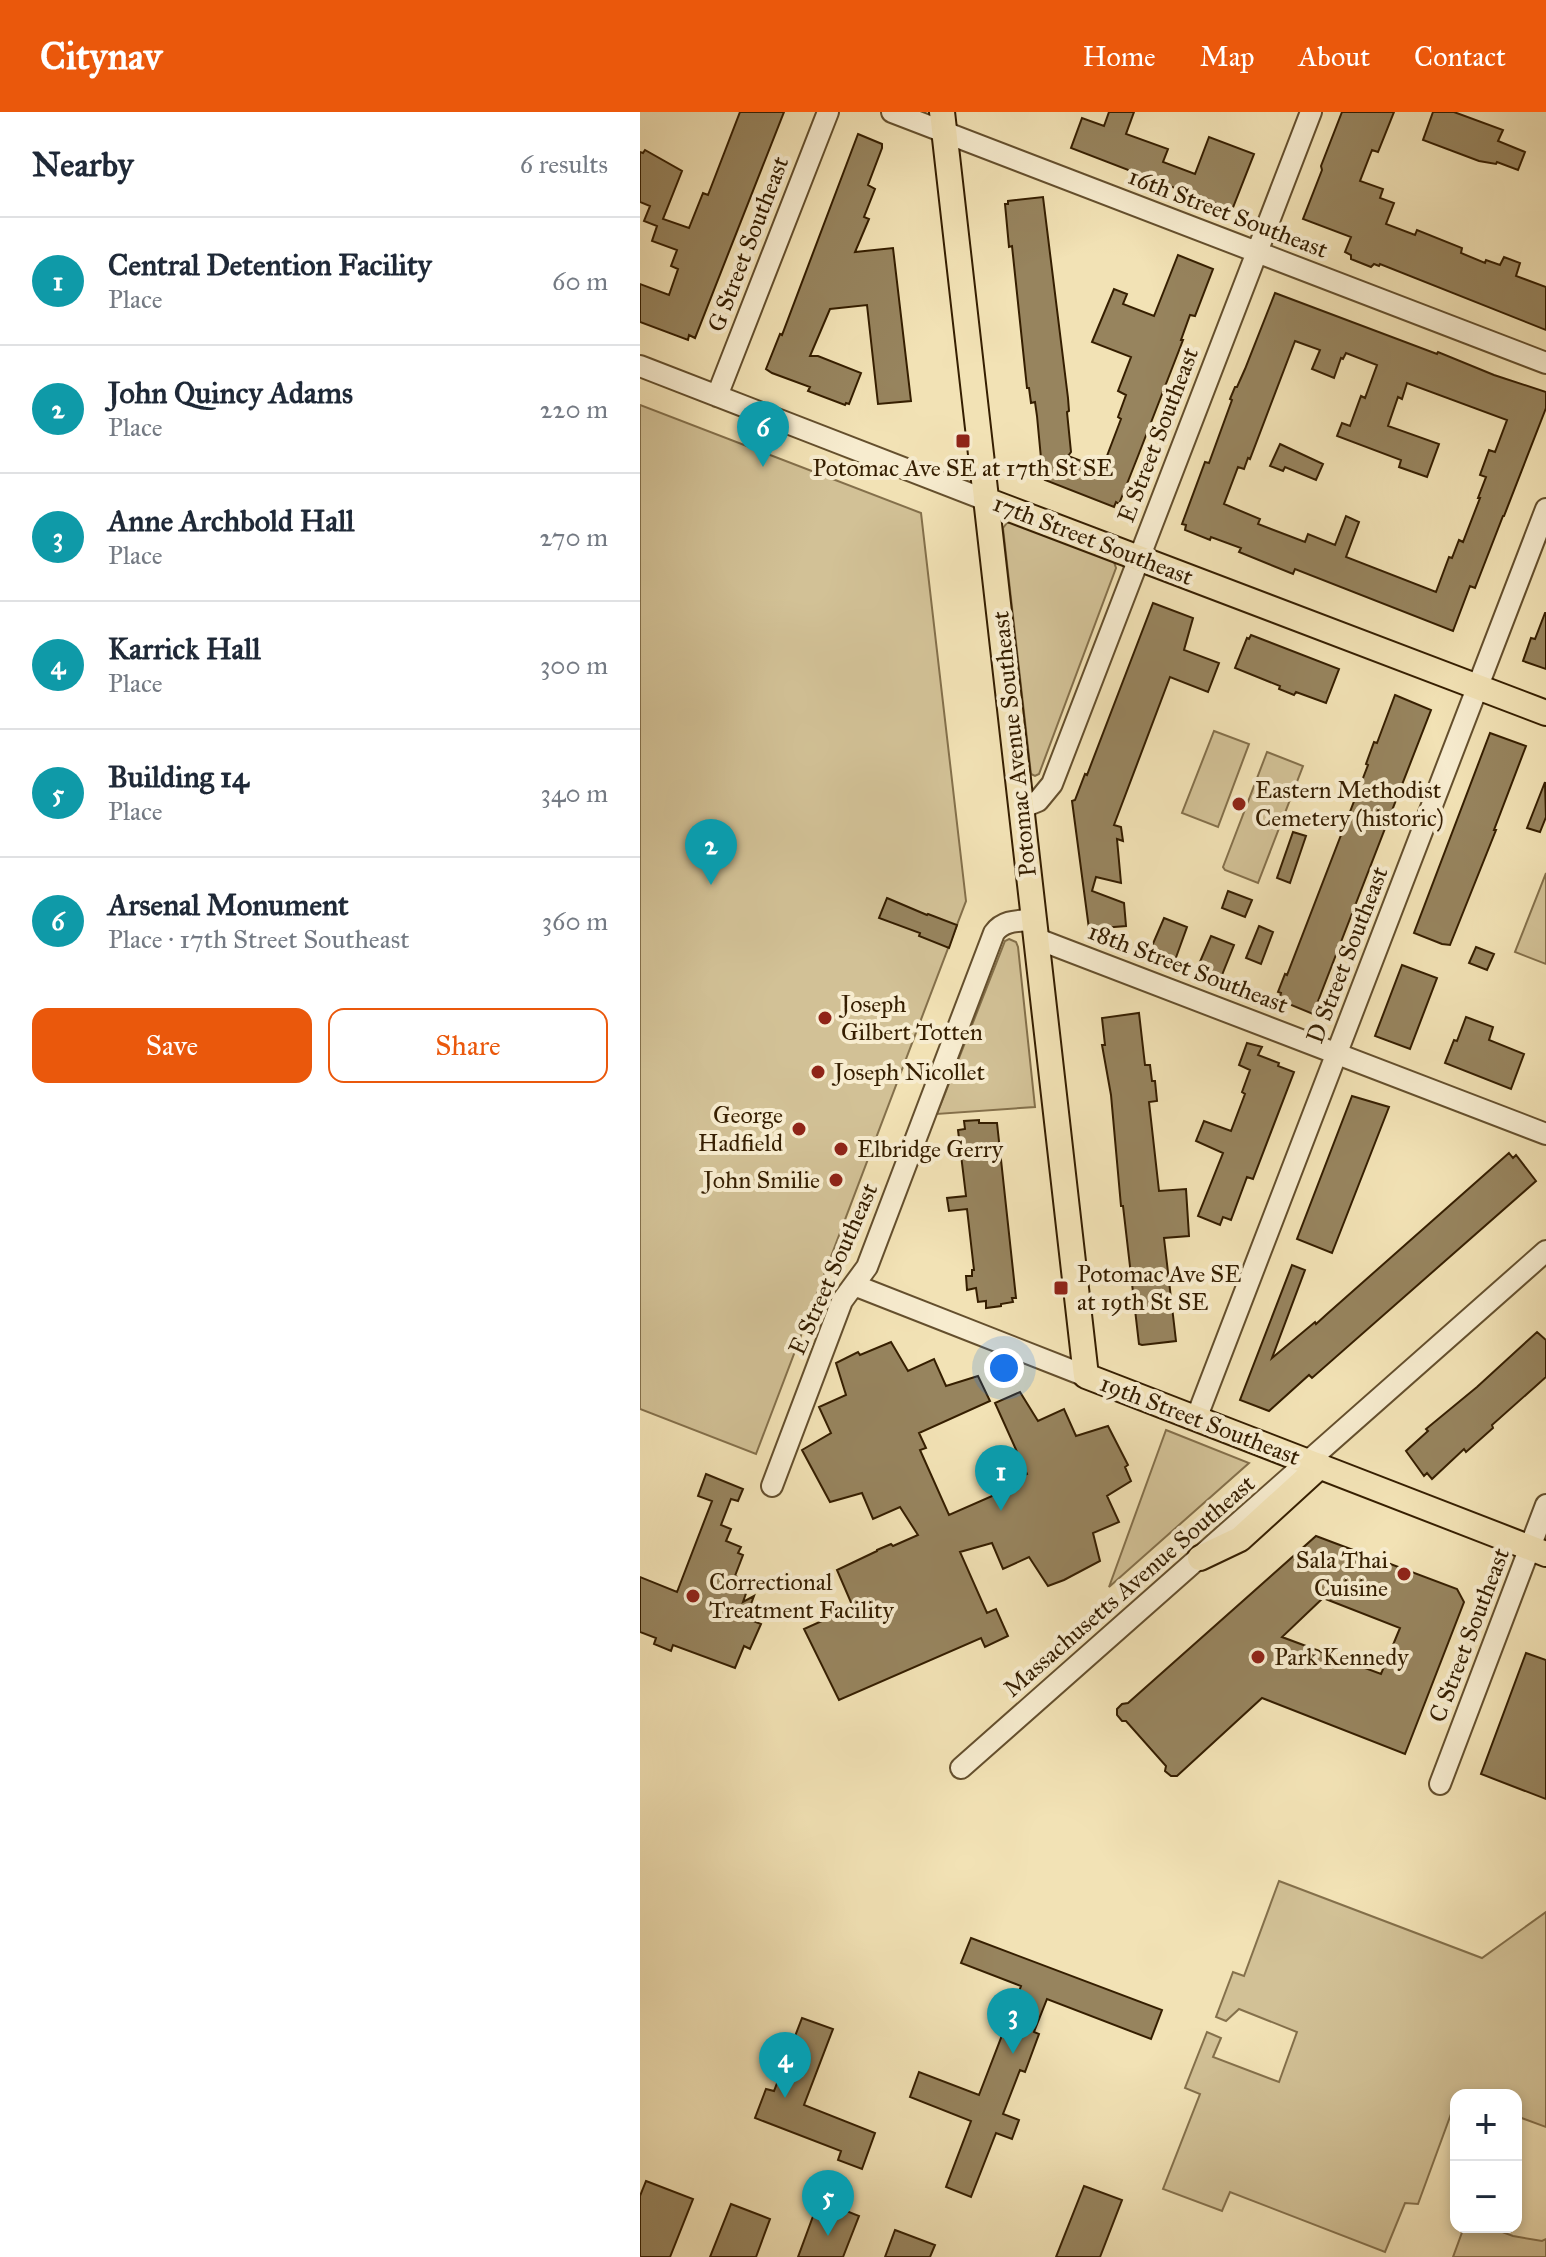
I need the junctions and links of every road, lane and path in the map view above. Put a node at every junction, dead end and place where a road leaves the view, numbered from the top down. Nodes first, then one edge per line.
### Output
1 (828, 112) edge
2 (892, 112) edge
3 (1311, 112) edge
4 (943, 122) edge
5 (1257, 252) junction
6 (1546, 363) edge
7 (640, 366) edge
8 (717, 396) junction
9 (986, 500) junction
10 (1546, 509) edge
11 (1139, 557) junction
12 (1478, 687) junction
13 (1546, 713) edge
14 (1021, 808) junction
15 (1034, 929) junction
16 (1336, 1054) junction
17 (1546, 1134) edge
18 (1546, 1251) edge
19 (854, 1285) junction
20 (1086, 1376) junction
21 (1196, 1419) junction
22 (1314, 1464) junction
23 (772, 1486) dead end
24 (1546, 1505) edge
25 (1538, 1551) edge
26 (1200, 1558) joint
27 (961, 1768) dead end
28 (1440, 1784) dead end

1 - 8 street, G Street Southeast
2 - 4 street, 16th Street Southeast
3 - 5 street, E Street Southeast
4 - 5 street, 16th Street Southeast
4 - 9 main road, Potomac Avenue Southeast
5 - 6 street, 16th Street Southeast
5 - 11 street, E Street Southeast
7 - 8 street, 17th Street Southeast
8 - 9 street, 17th Street Southeast
9 - 11 main road, 17th Street Southeast
9 - 14 main road, Potomac Avenue Southeast
10 - 12 street, D Street Southeast
11 - 12 main road, 17th Street Southeast
11 - 14 street, E Street Southeast
12 - 13 main road, 17th Street Southeast
12 - 16 street, D Street Southeast
14 - 15 main road, Potomac Avenue Southeast
15 - 16 street, 18th Street Southeast
15 - 19 street, E Street Southeast
15 - 20 main road, Potomac Avenue Southeast
16 - 17 street, 18th Street Southeast
16 - 21 street, D Street Southeast
18 - 22 street
19 - 20 street, 19th Street Southeast
19 - 23 street, E Street Southeast
20 - 21 main road, 19th Street Southeast
21 - 22 main road, 19th Street Southeast
22 - 25 main road, 19th Street Southeast
22 - 26 main road
24 - 25 street, C Street Southeast
25 - 28 street, C Street Southeast
26 - 27 street, Massachusetts Avenue Southeast

